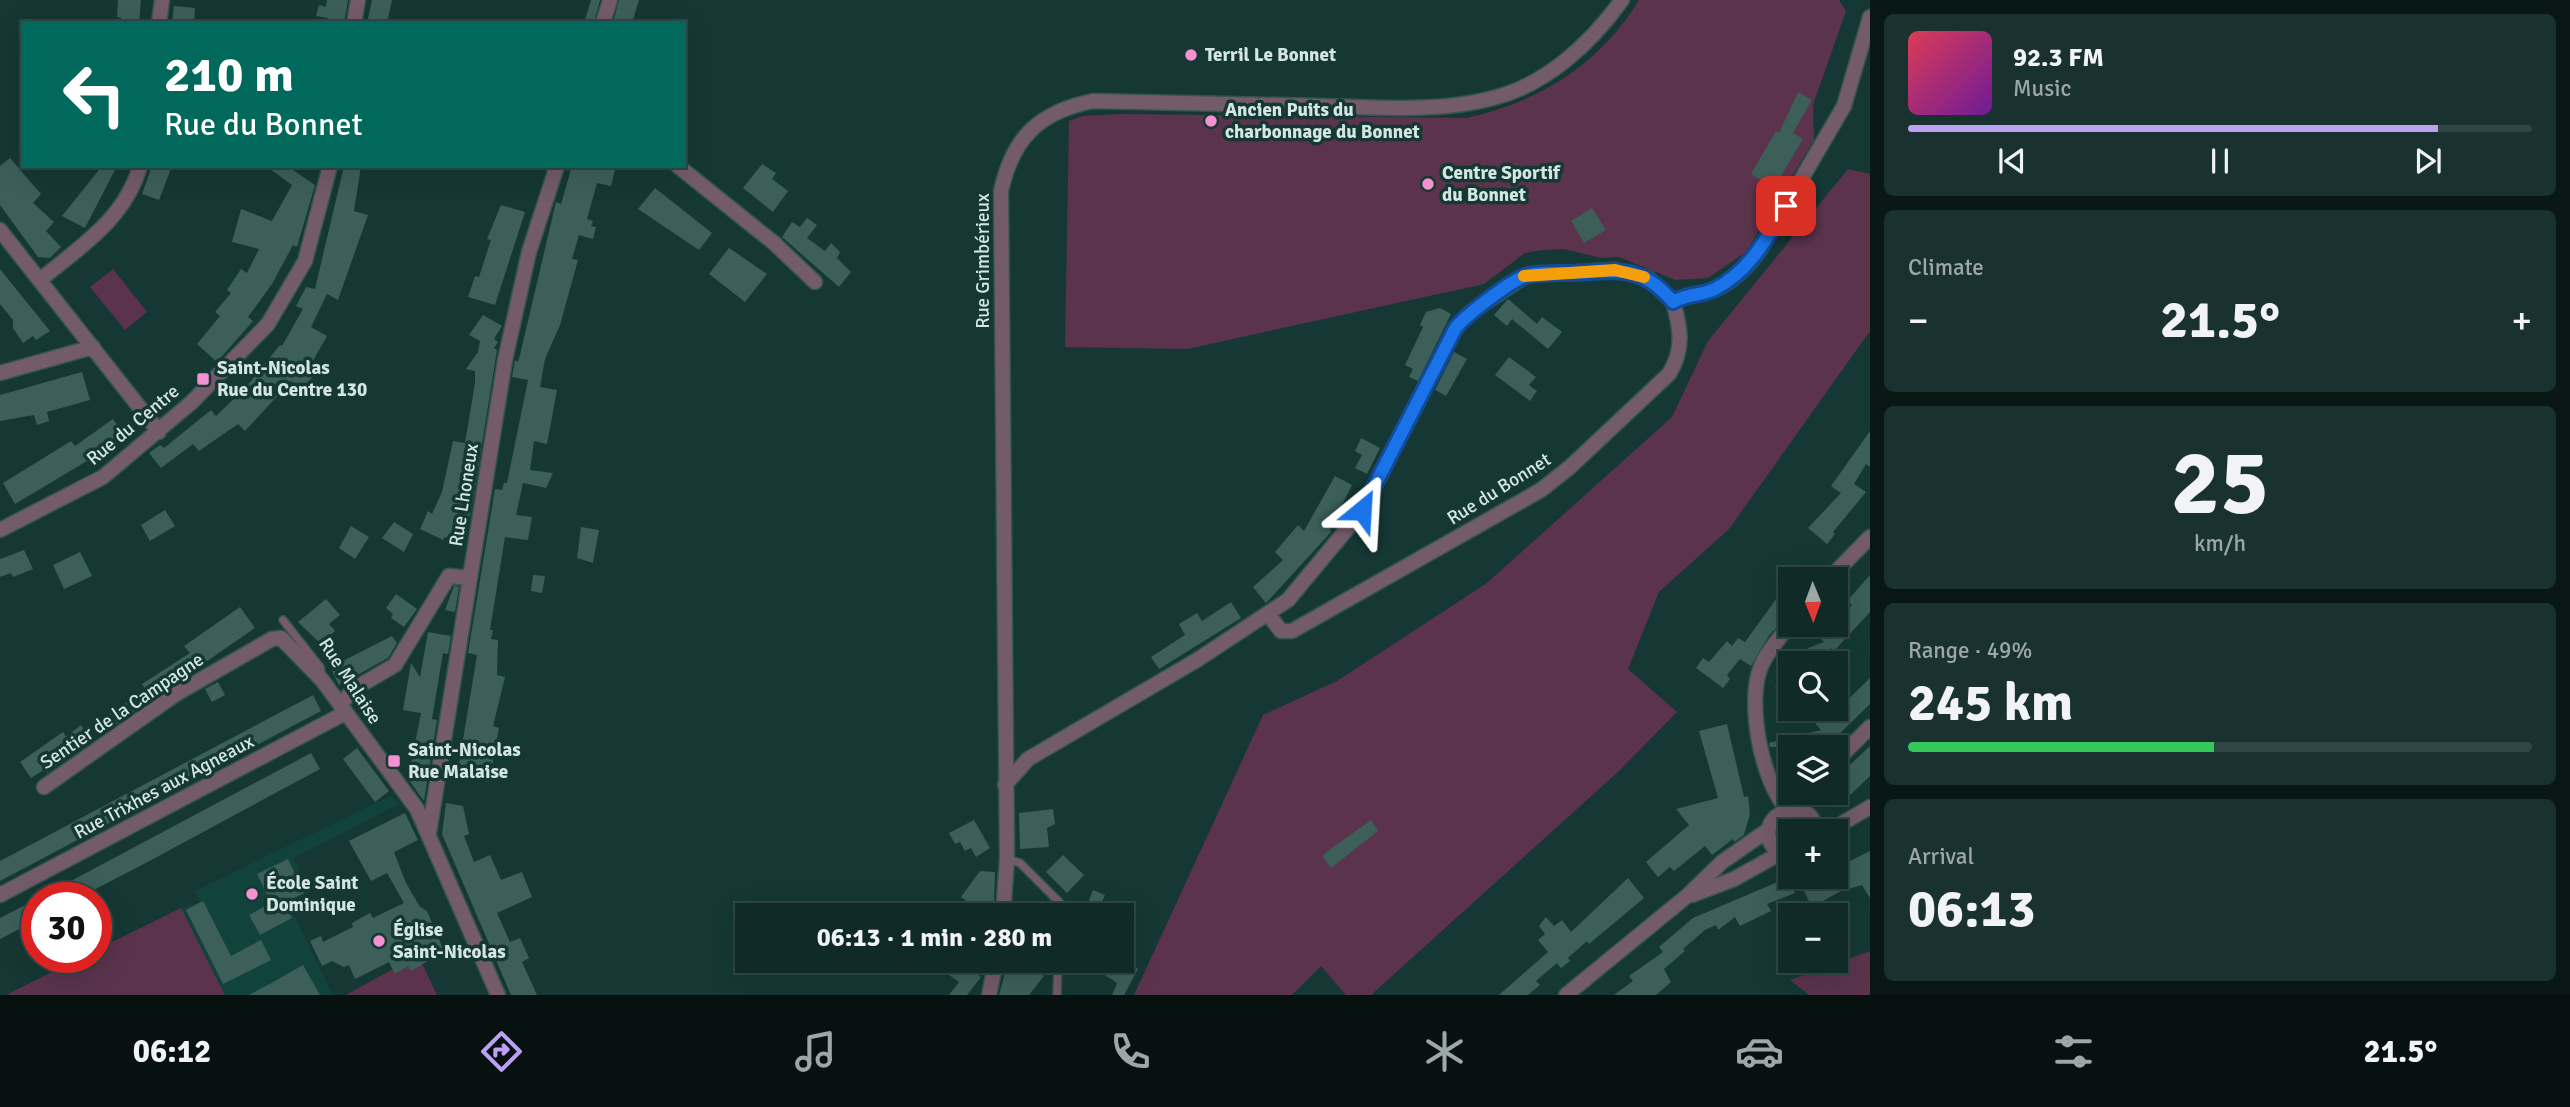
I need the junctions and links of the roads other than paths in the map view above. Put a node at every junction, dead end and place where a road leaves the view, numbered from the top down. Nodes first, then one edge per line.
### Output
1 (162, 0) edge
2 (358, 0) edge
3 (610, 0) edge
4 (1622, 0) edge
5 (1870, 17) edge
6 (159, 21) edge
7 (354, 21) edge
8 (604, 21) edge
9 (138, 168) edge
10 (329, 168) edge
11 (556, 168) edge
12 (680, 168) edge
13 (0, 230) edge
14 (40, 280) junction
15 (815, 282) dead end
16 (1673, 302) junction
17 (93, 347) junction
18 (0, 373) edge
19 (159, 432) junction
20 (0, 530) edge
21 (1870, 537) edge
22 (1841, 567) edge
23 (470, 578) junction
24 (1268, 614) junction
25 (283, 620) dead end
26 (1782, 637) edge
27 (322, 680) junction
28 (342, 709) junction
29 (1870, 726) edge
30 (1848, 749) edge
31 (1005, 785) junction
32 (44, 787) dead end
33 (1796, 805) edge
34 (1870, 807) edge
35 (1793, 809) junction
36 (1811, 819) edge
37 (1848, 820) edge
38 (1768, 830) junction
39 (429, 833) junction
40 (1778, 850) edge
41 (1778, 858) edge
42 (1007, 859) junction
43 (0, 895) edge
44 (1687, 896) junction
45 (1004, 903) edge
46 (1060, 903) edge
47 (994, 973) edge
48 (1058, 973) edge
49 (498, 995) edge
50 (989, 995) edge
51 (1057, 995) edge
52 (1566, 995) edge

1 - 6 street
2 - 7 street
3 - 8 street
4 - 31 street, Rue Grimbérieux
5 - 16 street
9 - 14 street
10 - 19 street, Rue du Centre
11 - 23 street, Rue Lhoneux
12 - 15 street
13 - 14 street
14 - 17 street
16 - 24 street, Rue du Bonnet
16 - 24 street
17 - 18 street
17 - 19 street
19 - 20 street, Rue du Centre
21 - 22 street
23 - 28 street, Rue Trixhes aux Agneaux
23 - 39 street, Rue Lhoneux
24 - 31 street
25 - 27 lane, Rue Malaise
26 - 35 street
27 - 28 street, Rue Malaise
27 - 32 street, Sentier de la Campagne
28 - 39 street, Rue Malaise
28 - 43 street, Rue Trixhes aux Agneaux
29 - 30 street
31 - 42 street
33 - 35 street
34 - 37 street
35 - 36 street
35 - 38 street
38 - 40 street
38 - 44 street
39 - 49 street, Rue Malaise
41 - 44 street
42 - 45 street
42 - 46 lane
44 - 52 street
47 - 50 street
48 - 51 lane

